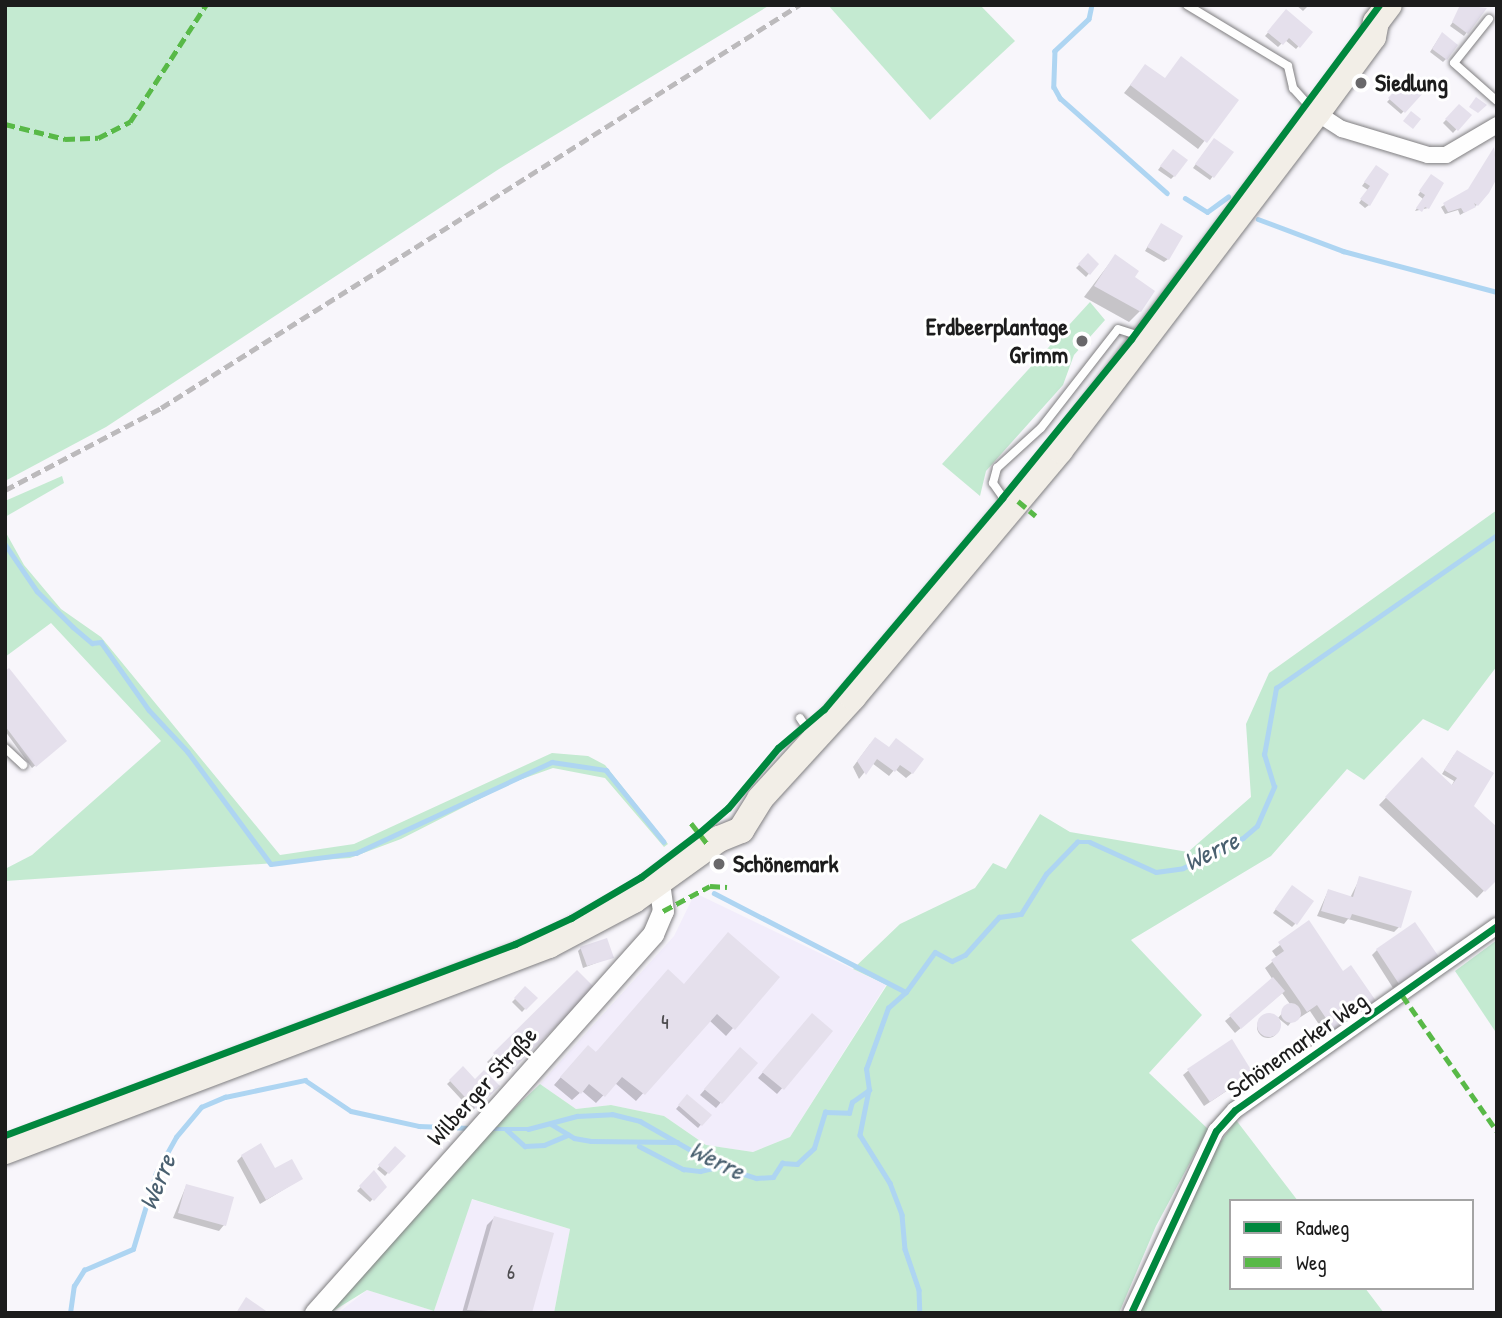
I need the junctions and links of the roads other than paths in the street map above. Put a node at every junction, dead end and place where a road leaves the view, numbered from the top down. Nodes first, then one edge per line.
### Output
1 (1187, 5) edge
2 (1389, 5) edge
3 (1400, 5) edge
4 (1489, 19) dead end
5 (1373, 37) junction
6 (1497, 101) edge
7 (1317, 113) junction
8 (1497, 125) edge
9 (1145, 339) junction
10 (1012, 508) junction
11 (5, 748) edge
12 (23, 765) dead end
13 (659, 884) junction
14 (1497, 926) edge
15 (5, 1151) edge
16 (316, 1313) edge
17 (1131, 1313) edge

1 - 7 lane
2 - 5 main road
3 - 5 main road
4 - 6 lane
5 - 7 main road
7 - 8 street
7 - 9 main road
9 - 10 main road
9 - 10 lane
10 - 13 main road
11 - 12 lane
13 - 15 main road
13 - 16 street, Wilberger Straße
14 - 17 street, Schönemarker Weg

